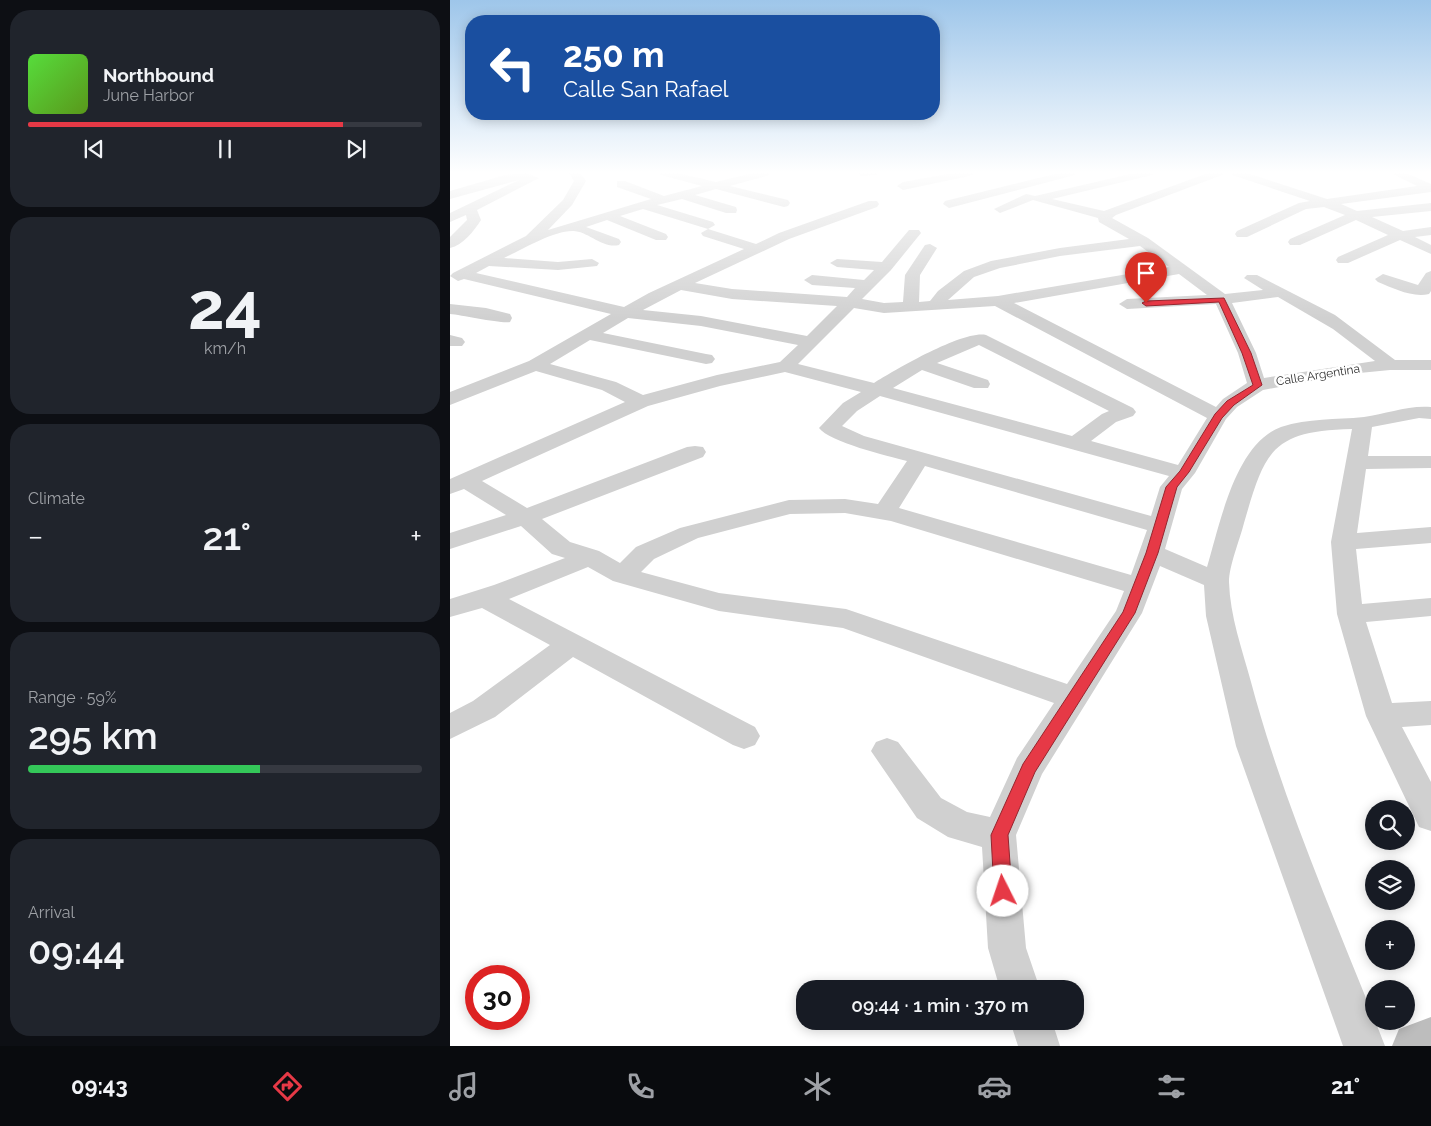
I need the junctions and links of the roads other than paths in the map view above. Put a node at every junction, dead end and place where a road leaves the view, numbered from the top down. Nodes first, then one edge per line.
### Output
1 (473, 222) edge
2 (548, 222) edge
3 (587, 222) edge
4 (623, 222) edge
5 (689, 222) edge
6 (823, 222) edge
7 (1109, 222) edge
8 (1269, 222) edge
9 (1342, 222) edge
10 (1373, 222) edge
11 (572, 226) junction
12 (1431, 231) edge
13 (914, 233) dead end
14 (1242, 234) dead end
15 (1399, 234) junction
16 (661, 237) dead end
17 (531, 239) junction
18 (1143, 241) junction
19 (614, 242) dead end
20 (1295, 242) dead end
21 (450, 244) edge
22 (757, 248) junction
23 (930, 248) dead end
24 (1431, 250) edge
25 (1343, 260) dead end
26 (488, 262) junction
27 (592, 263) dead end
28 (837, 263) dead end
29 (886, 267) junction
30 (1183, 269) junction
31 (1431, 276) edge
32 (456, 277) edge
33 (1252, 278) dead end
34 (1383, 278) dead end
35 (812, 280) dead end
36 (679, 285) junction
37 (868, 285) junction
38 (1277, 293) junction
39 (1222, 300) junction
40 (998, 301) junction
41 (850, 302) junction
42 (936, 304) junction
43 (1127, 304) dead end
44 (911, 307) junction
45 (450, 309) edge
46 (627, 313) junction
47 (504, 318) dead end
48 (589, 334) junction
49 (811, 342) junction
50 (706, 359) dead end
51 (920, 363) junction
52 (1390, 364) junction
53 (535, 365) junction
54 (1431, 365) edge
55 (786, 366) junction
56 (981, 384) dead end
57 (1257, 385) junction
58 (879, 390) junction
59 (450, 399) edge
60 (641, 402) junction
61 (1431, 413) edge
62 (1218, 416) junction
63 (1363, 423) junction
64 (1076, 443) junction
65 (695, 452) dead end
66 (920, 458) junction
67 (1431, 462) edge
68 (1356, 463) junction
69 (1184, 472) junction
70 (458, 484) edge
71 (886, 512) junction
72 (525, 517) junction
73 (1431, 535) edge
74 (1155, 540) junction
75 (450, 541) edge
76 (1342, 542) junction
77 (590, 557) junction
78 (622, 575) junction
79 (1216, 580) junction
80 (1140, 587) junction
81 (487, 599) junction
82 (1431, 607) edge
83 (450, 608) edge
84 (1350, 614) junction
85 (572, 643) junction
86 (1074, 698) junction
87 (1431, 713) edge
88 (1381, 716) junction
89 (450, 727) edge
90 (744, 736) dead end
91 (887, 751) dead end
92 (1431, 816) edge
93 (999, 835) junction
94 (1017, 980) edge
95 (1034, 1030) edge
96 (1431, 1041) edge
97 (1039, 1046) edge
98 (1364, 1046) edge
99 (1416, 1046) edge

1 - 21 street
2 - 17 street
3 - 11 street
4 - 16 street
5 - 22 street
6 - 22 street
7 - 18 street
8 - 14 street
9 - 20 street
10 - 15 street
11 - 17 street
11 - 19 street
12 - 15 street
13 - 29 street
15 - 24 street
15 - 25 street
17 - 26 street
18 - 30 street
18 - 42 street
22 - 36 street
23 - 44 street
26 - 27 street
26 - 32 street
28 - 29 street
29 - 37 street
30 - 39 street
30 - 40 street
31 - 34 street
32 - 46 street
33 - 38 street
35 - 37 street
36 - 41 street
36 - 46 street
37 - 41 street
38 - 39 street
38 - 52 street
39 - 43 street
39 - 57 street
40 - 42 street
40 - 62 street
41 - 44 street
41 - 49 street
42 - 44 street
45 - 47 street
46 - 48 street
46 - 49 street
48 - 50 street
48 - 53 street
49 - 55 street
51 - 56 street
51 - 58 street
51 - 64 street
52 - 54 street, Calle Argentina
52 - 57 street, Calle Argentina
53 - 59 street
53 - 60 street
55 - 58 street
55 - 60 street
57 - 62 street, Calle Argentina
58 - 64 street
58 - 66 street
60 - 70 street
61 - 63 street
62 - 69 street, Calle Argentina
63 - 68 street
63 - 79 street
64 - 69 street
65 - 72 street
66 - 71 street
66 - 74 street
67 - 68 street
68 - 76 street
69 - 74 street, Calle Argentina
70 - 72 street
71 - 78 street
71 - 80 street
72 - 75 street
72 - 77 street
73 - 76 street
74 - 79 street
74 - 80 street, Calle Argentina
76 - 84 street
77 - 78 street
77 - 81 street
78 - 86 street
79 - 98 street
80 - 86 street, Calle Argentina
81 - 83 street
81 - 85 street
82 - 84 street
84 - 88 street
85 - 89 street
85 - 90 street
86 - 93 street, Calle Argentina
87 - 88 street
88 - 92 street
91 - 93 street
93 - 94 street, Calle Argentina
95 - 97 street
96 - 99 main road

